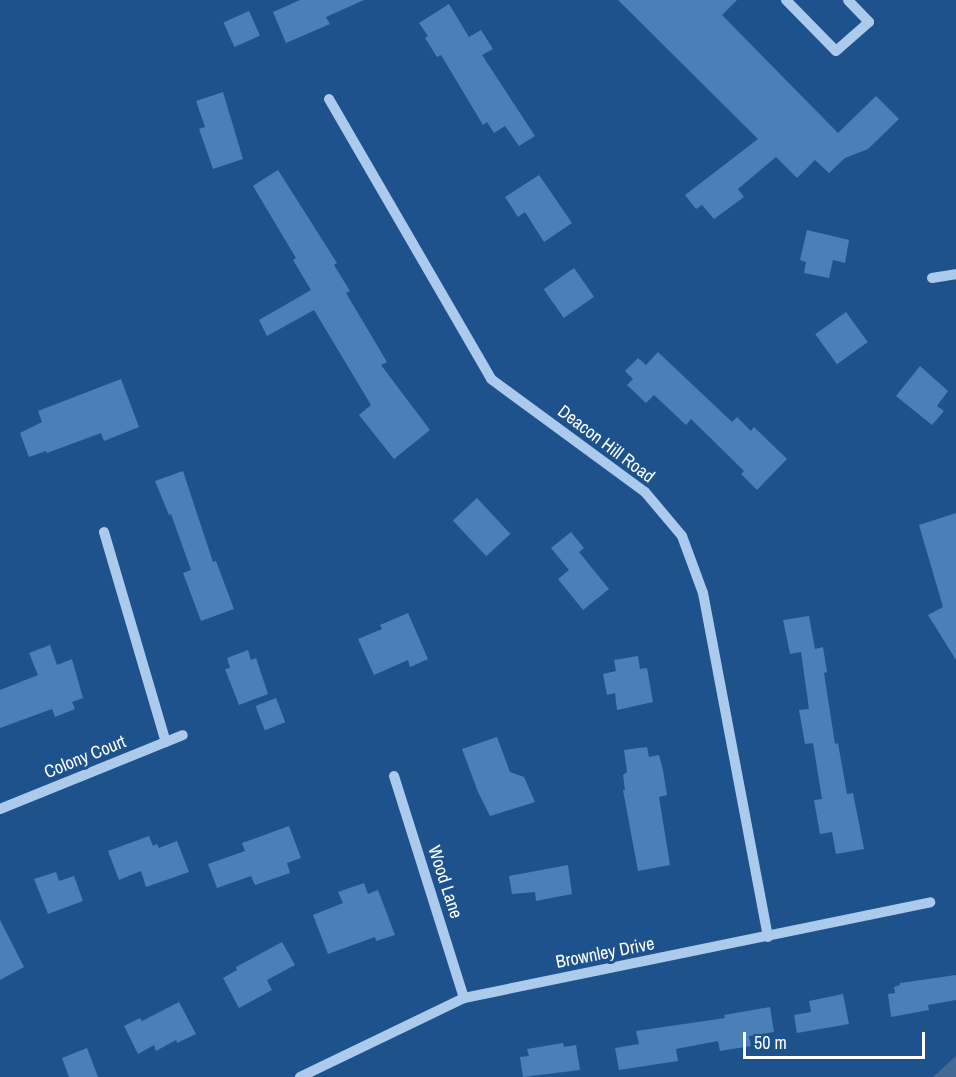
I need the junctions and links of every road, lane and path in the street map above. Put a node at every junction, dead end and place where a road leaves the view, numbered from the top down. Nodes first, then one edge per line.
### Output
1 (786, 0) edge
2 (848, 0) edge
3 (329, 99) dead end
4 (956, 274) edge
5 (932, 278) dead end
6 (104, 532) dead end
7 (183, 735) dead end
8 (166, 742) junction
9 (394, 776) dead end
10 (0, 809) edge
11 (930, 902) dead end
12 (768, 937) junction
13 (464, 998) junction
14 (300, 1077) edge

1 - 2 street
3 - 12 street, Deacon Hill Road
4 - 5 street
6 - 8 street
7 - 8 street, Colony Court
8 - 10 street, Colony Court
9 - 13 street, Wood Lane
11 - 12 street, Brownley Drive
12 - 13 street, Brownley Drive
13 - 14 street, Brownley Drive

